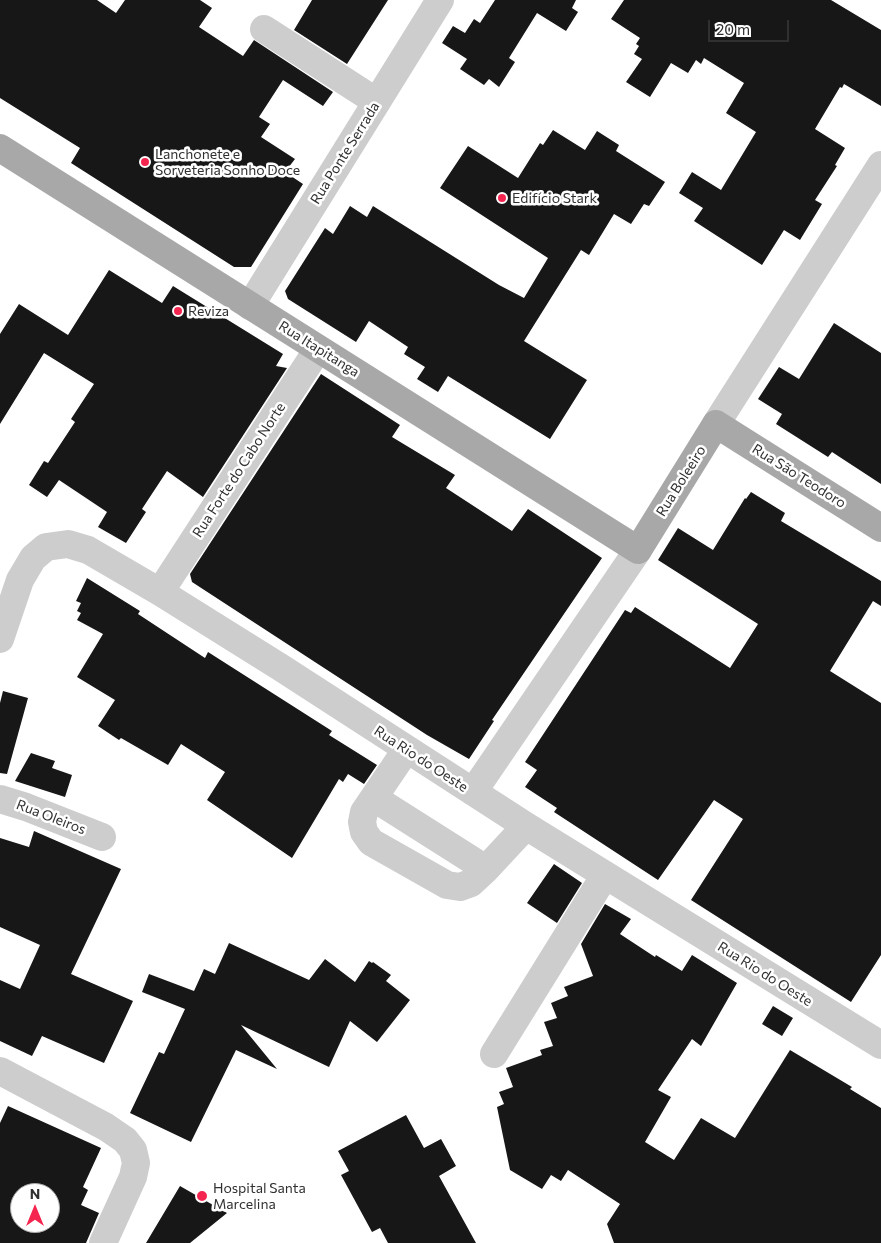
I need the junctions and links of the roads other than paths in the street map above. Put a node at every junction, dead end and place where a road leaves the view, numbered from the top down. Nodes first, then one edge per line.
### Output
1 (440, 0) edge
2 (264, 29) dead end
3 (377, 102) junction
4 (0, 148) edge
5 (881, 166) edge
6 (250, 306) junction
7 (318, 349) junction
8 (716, 424) junction
9 (881, 528) edge
10 (638, 550) junction
11 (160, 592) junction
12 (0, 639) edge
13 (406, 750) junction
14 (473, 792) junction
15 (374, 798) junction
16 (0, 799) edge
17 (526, 826) junction
18 (102, 837) dead end
19 (486, 869) junction
20 (605, 875) junction
21 (877, 1034) edge
22 (494, 1054) dead end
23 (0, 1071) edge
24 (103, 1243) edge

1 - 3 street, Rua Ponte Serrada
2 - 3 street
3 - 6 street, Rua Ponte Serrada
4 - 6 main road, Rua Itapitanga
5 - 8 street, Rua Boleeiro
6 - 7 main road, Rua Itapitanga
7 - 10 main road, Rua Itapitanga
7 - 11 street, Rua Forte do Cabo Norte
8 - 9 main road, Rua São Teodoro
8 - 10 main road, Rua Boleeiro
10 - 14 street, Rua Boleeiro
11 - 12 street, Rua Rio do Oeste
11 - 13 street, Rua Rio do Oeste
13 - 14 street, Rua Rio do Oeste
13 - 15 street
14 - 17 street, Rua Rio do Oeste
15 - 19 street
15 - 19 street
16 - 18 street, Rua Oleiros
17 - 19 street
17 - 20 street, Rua Rio do Oeste
20 - 21 street, Rua Rio do Oeste
20 - 22 street
23 - 24 street

